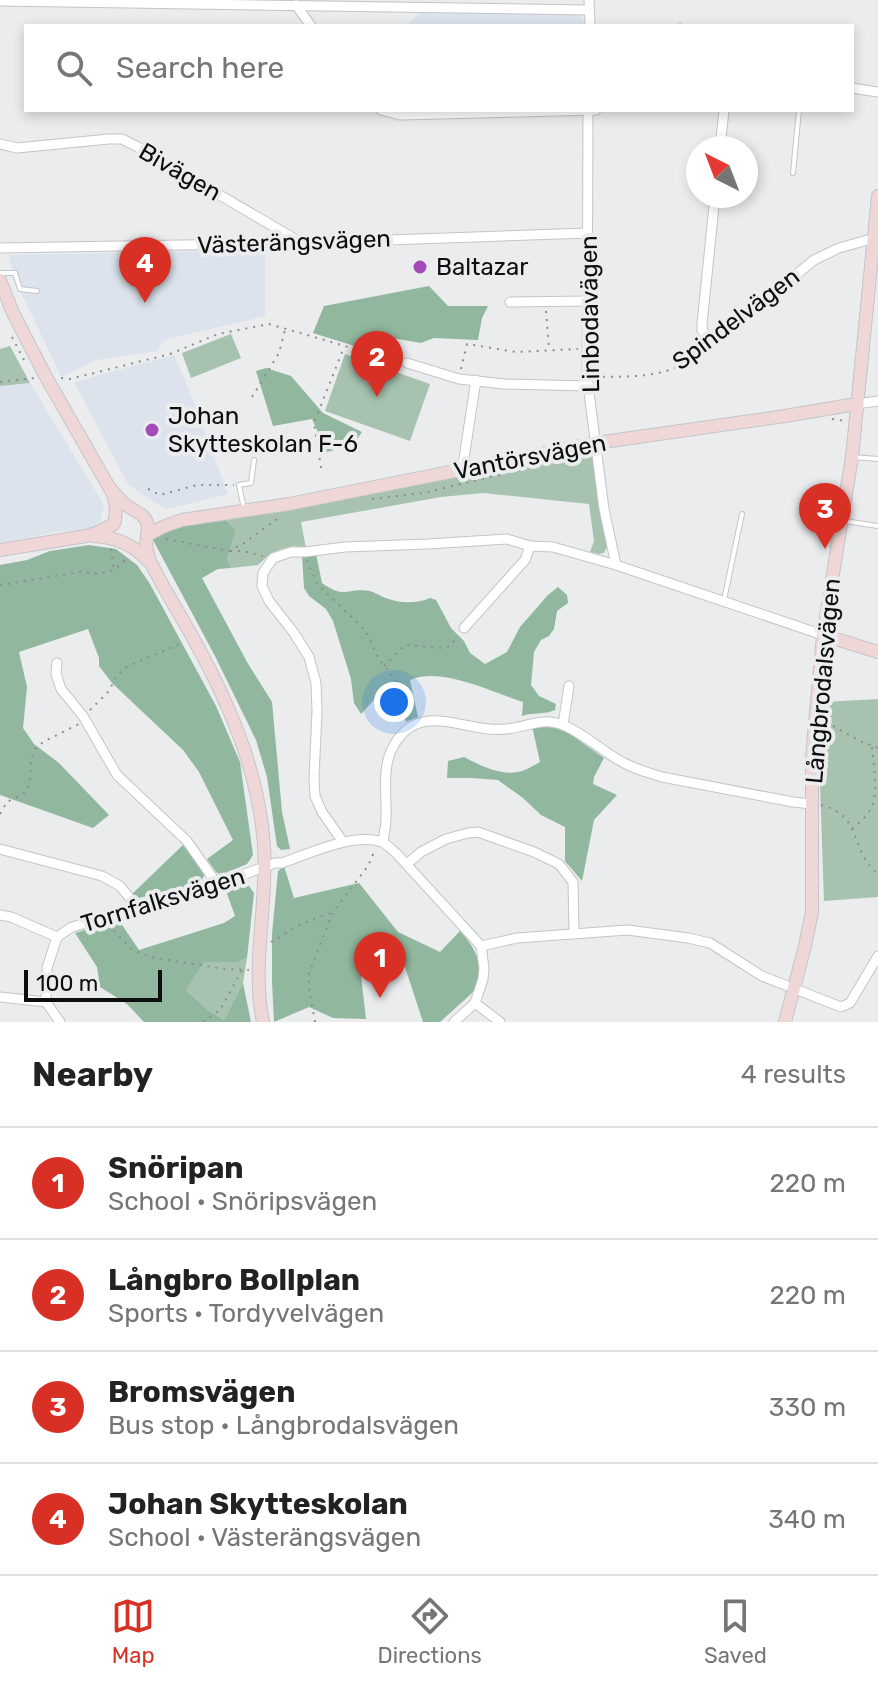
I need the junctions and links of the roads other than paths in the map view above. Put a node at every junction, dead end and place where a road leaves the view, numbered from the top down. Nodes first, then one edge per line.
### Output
1 (0, 1) edge
2 (65, 1) edge
3 (296, 5) junction
4 (589, 5) edge
5 (310, 24) edge
6 (854, 88) edge
7 (878, 92) edge
8 (389, 112) edge
9 (515, 112) edge
10 (591, 112) edge
11 (724, 112) edge
12 (799, 112) edge
13 (721, 136) edge
14 (0, 144) edge
15 (793, 173) dead end
16 (878, 196) edge
17 (714, 208) edge
18 (588, 233) junction
19 (876, 238) edge
20 (302, 243) junction
21 (0, 248) edge
22 (0, 273) edge
23 (0, 280) edge
24 (37, 291) dead end
25 (587, 301) junction
26 (510, 302) dead end
27 (407, 363) road end
28 (476, 380) junction
29 (588, 382) junction
30 (878, 401) edge
31 (856, 404) junction
32 (596, 443) junction
33 (852, 457) junction
34 (878, 459) edge
35 (254, 460) dead end
36 (462, 471) junction
37 (110, 488) junction
38 (245, 511) junction
39 (141, 514) junction
40 (742, 514) dead end
41 (182, 520) junction
42 (841, 521) junction
43 (115, 522) junction
44 (878, 526) edge
45 (86, 536) junction
46 (146, 536) junction
47 (530, 546) junction
48 (122, 547) junction
49 (0, 550) edge
50 (616, 565) junction
51 (153, 567) junction
52 (724, 600) junction
53 (464, 628) road end
54 (823, 635) junction
55 (878, 652) edge
56 (57, 663) dead end
57 (569, 686) dead end
58 (563, 725) junction
59 (812, 804) junction
60 (343, 842) junction
61 (383, 842) junction
62 (0, 849) edge
63 (407, 864) junction
64 (265, 867) junction
65 (217, 884) junction
66 (137, 907) junction
67 (0, 915) edge
68 (574, 933) junction
69 (57, 937) junction
70 (481, 946) junction
71 (878, 956) edge
72 (794, 989) junction
73 (0, 997) edge
74 (46, 1002) junction
75 (475, 1003) junction
76 (60, 1022) edge
77 (263, 1022) edge
78 (454, 1022) edge
79 (500, 1022) edge
80 (785, 1022) edge

1 - 2 street
2 - 3 street
3 - 4 street
3 - 5 street
6 - 7 street
8 - 9 street
10 - 18 street, Linbodavägen
11 - 13 street
12 - 15 lane
14 - 20 street, Bivägen
16 - 19 street, Långbrodalsvägen
17 - 19 street, Spindelvägen
18 - 20 street, Västerängsvägen
18 - 25 street, Linbodavägen
19 - 31 street, Långbrodalsvägen
20 - 21 street, Västerängsvägen
22 - 24 lane
23 - 37 street
25 - 26 street
25 - 29 street, Linbodavägen
27 - 28 street
28 - 29 street
28 - 36 street
29 - 32 street, Linbodavägen
30 - 31 street, Vantörsvägen
31 - 32 street, Vantörsvägen
31 - 33 street, Långbrodalsvägen
32 - 36 street, Vantörsvägen
32 - 50 street, Linbodavägen
33 - 34 lane
33 - 42 street, Långbrodalsvägen
35 - 38 lane
36 - 38 street, Vantörsvägen
37 - 39 street
37 - 43 street
38 - 41 street, Vantörsvägen
39 - 41 street, Vantörsvägen
39 - 43 street
39 - 46 street
40 - 52 lane
41 - 46 street, Vantörsvägen
42 - 44 lane
42 - 54 street, Långbrodalsvägen
43 - 45 street
43 - 48 street
45 - 48 street
45 - 49 street
46 - 48 street
46 - 51 street
47 - 50 street
47 - 53 street
47 - 60 street
48 - 51 street
50 - 52 street
51 - 64 street
52 - 54 street
54 - 55 street
54 - 59 street, Långbrodalsvägen
56 - 65 street
57 - 58 street
58 - 59 street
58 - 61 street
59 - 72 street, Långbrodalsvägen
60 - 61 street, Tornfalksvägen
60 - 64 street, Tornfalksvägen
61 - 63 street
62 - 66 street
63 - 68 street
63 - 70 street
64 - 65 street, Tornfalksvägen
64 - 77 street
65 - 66 street, Tornfalksvägen
66 - 69 street, Tornfalksvägen
67 - 69 street
68 - 70 street
68 - 72 street
69 - 74 street, Tornfalksvägen
70 - 75 street
71 - 72 street
72 - 80 street, Långbrodalsvägen
73 - 74 street
74 - 76 street
75 - 78 street
75 - 79 street

